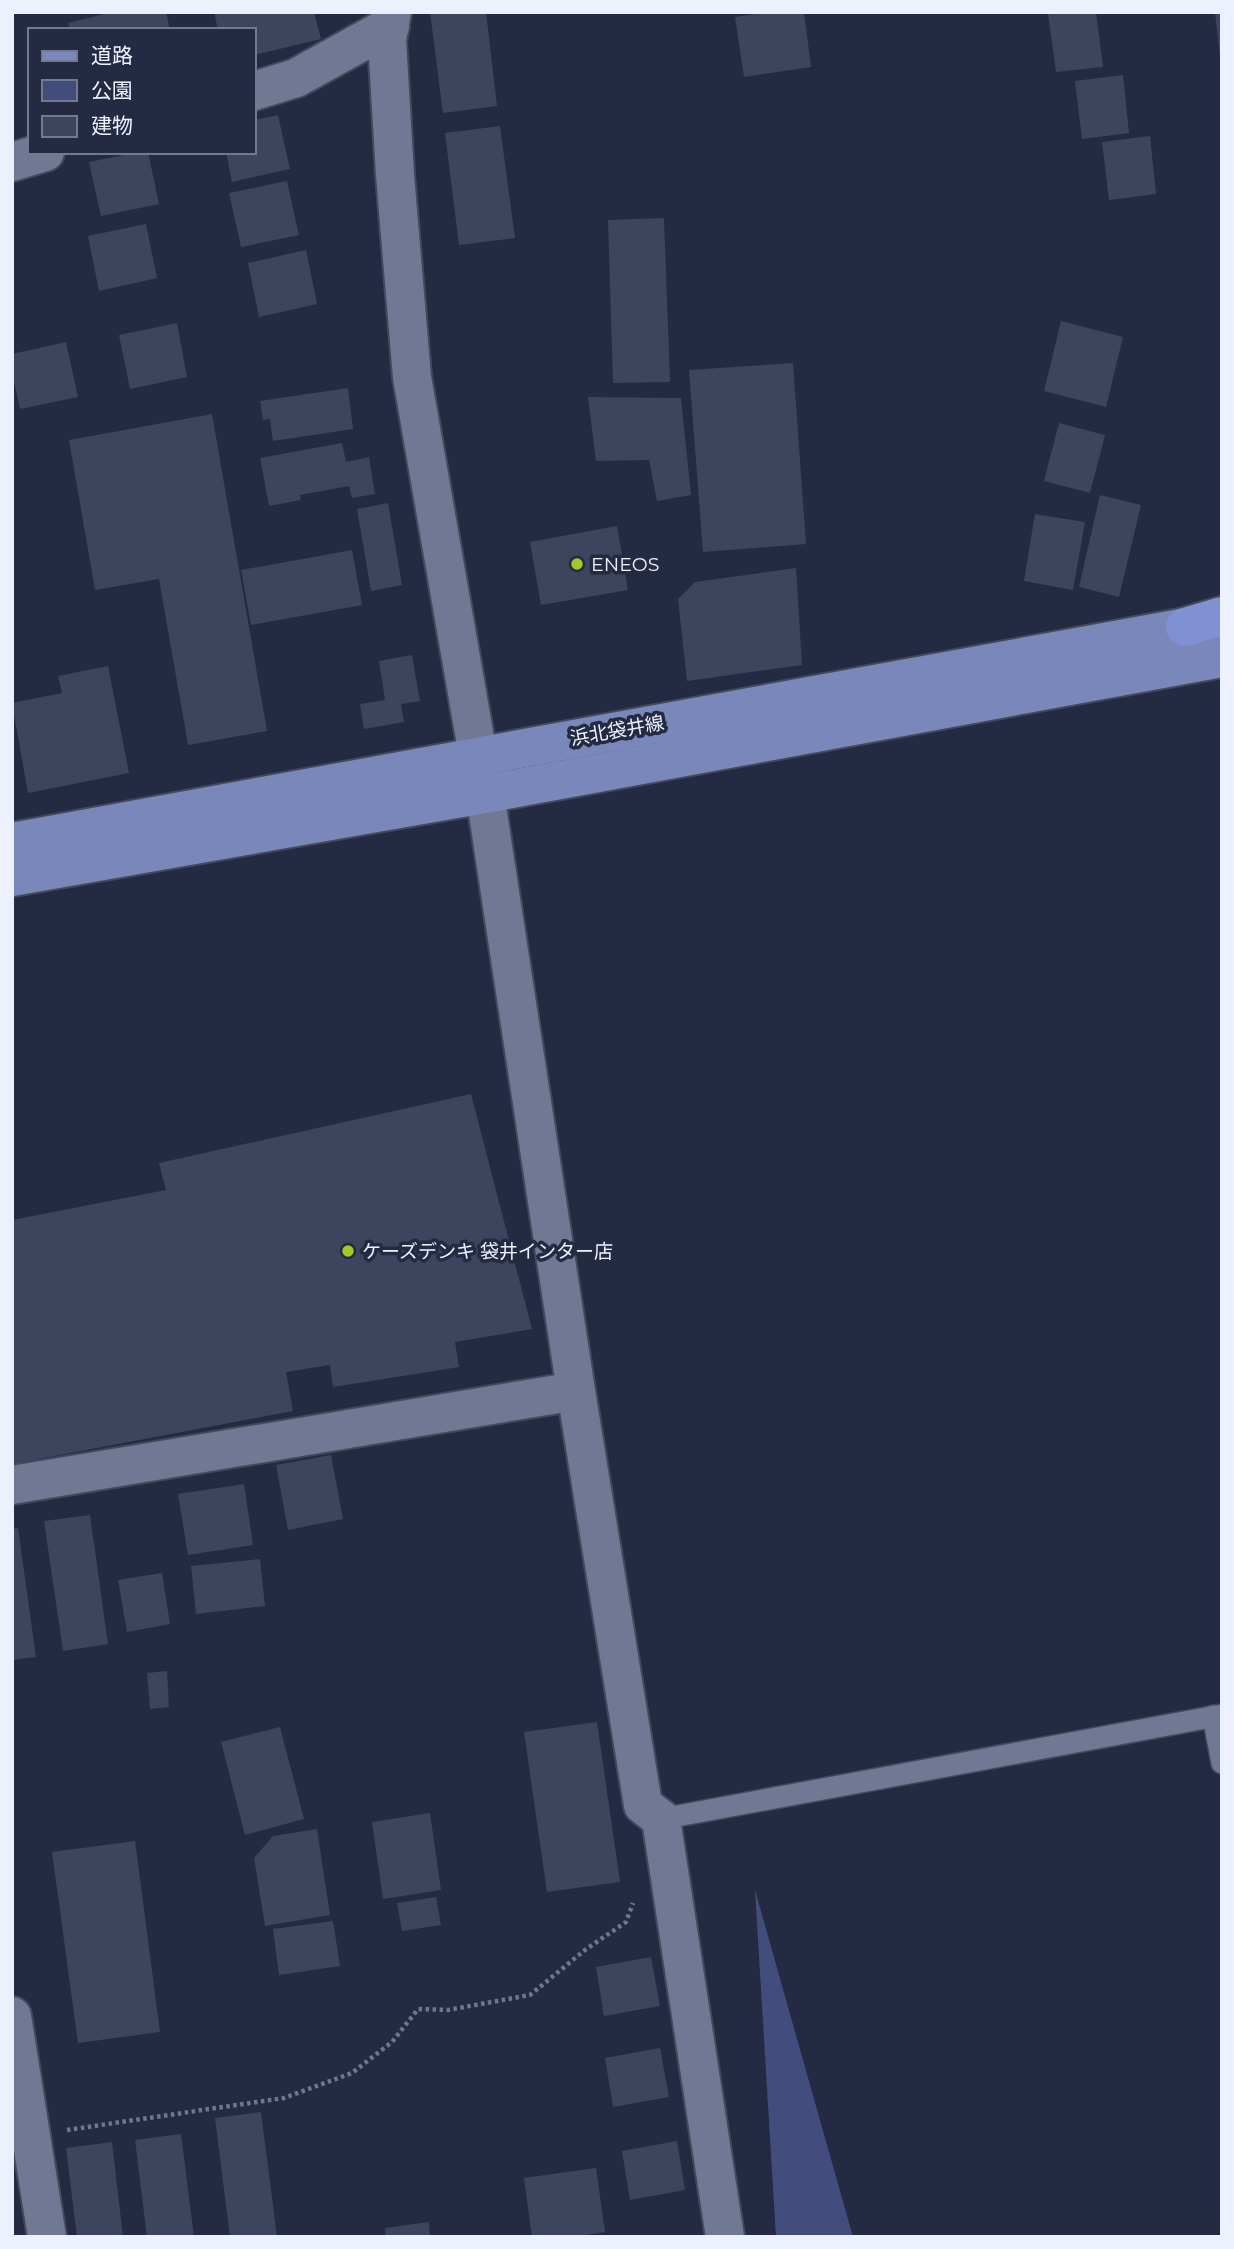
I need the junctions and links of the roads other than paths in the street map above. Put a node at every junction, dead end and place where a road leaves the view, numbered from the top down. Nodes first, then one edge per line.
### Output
1 (391, 19) edge
2 (256, 89) edge
3 (38, 154) edge
4 (12, 162) edge
5 (1210, 621) edge
6 (1222, 658) edge
7 (478, 755) junction
8 (485, 794) junction
9 (12, 842) edge
10 (12, 877) edge
11 (576, 1391) junction
12 (12, 1485) edge
13 (1218, 1715) edge
14 (1222, 1763) edge
15 (661, 1819) junction
16 (12, 2016) edge
17 (47, 2237) edge
18 (725, 2237) edge

1 - 2 street
1 - 7 street
3 - 4 street
5 - 7 main road, 浜北袋井線
6 - 8 main road, 浜北袋井線
7 - 8 street
7 - 9 main road, 浜北袋井線
8 - 10 main road, 浜北袋井線
8 - 11 street
11 - 12 street
11 - 15 street
13 - 14 lane
13 - 15 lane
15 - 18 street
16 - 17 street

